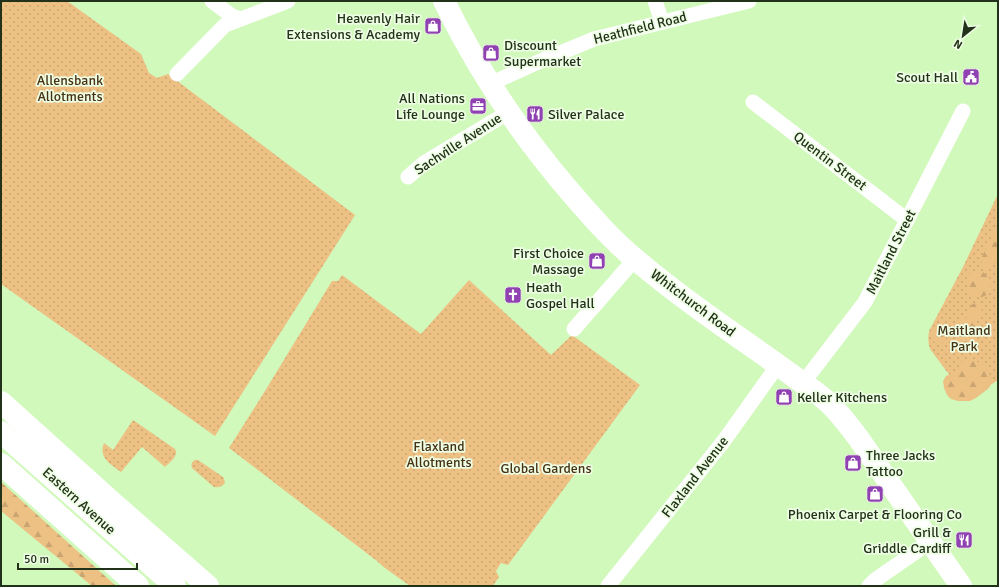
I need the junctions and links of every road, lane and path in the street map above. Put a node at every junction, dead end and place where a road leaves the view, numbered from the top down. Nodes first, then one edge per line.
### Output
1 (212, 1) edge
2 (288, 1) edge
3 (444, 1) edge
4 (655, 1) edge
5 (749, 1) edge
6 (241, 19) junction
7 (662, 22) junction
8 (177, 74) dead end
9 (490, 84) junction
10 (753, 102) dead end
11 (963, 111) dead end
12 (509, 112) junction
13 (408, 177) dead end
14 (907, 220) junction
15 (635, 259) junction
16 (574, 329) dead end
17 (778, 365) junction
18 (803, 383) junction
19 (1, 402) edge
20 (1, 432) edge
21 (1, 464) edge
22 (930, 542) junction
23 (138, 586) edge
24 (175, 586) edge
25 (208, 586) edge
26 (608, 586) edge
27 (869, 586) edge
28 (961, 586) edge

1 - 6 street
2 - 6 street
3 - 9 main road, Whitchurch Road
4 - 7 street
5 - 7 street, Heathfield Road
6 - 8 street
7 - 9 street, Heathfield Road
9 - 12 main road, Whitchurch Road
10 - 14 street, Quentin Street
11 - 14 street, Maitland Street
12 - 13 street, Sachville Avenue
12 - 15 main road, Whitchurch Road
14 - 18 street, Maitland Street
15 - 16 street
15 - 17 main road, Whitchurch Road
17 - 18 main road, Whitchurch Road
17 - 26 street, Flaxland Avenue
18 - 22 main road, Whitchurch Road
19 - 25 main road
20 - 24 main road, Eastern Avenue
21 - 23 main road, Eastern Avenue
22 - 27 street
22 - 28 main road, Whitchurch Road

